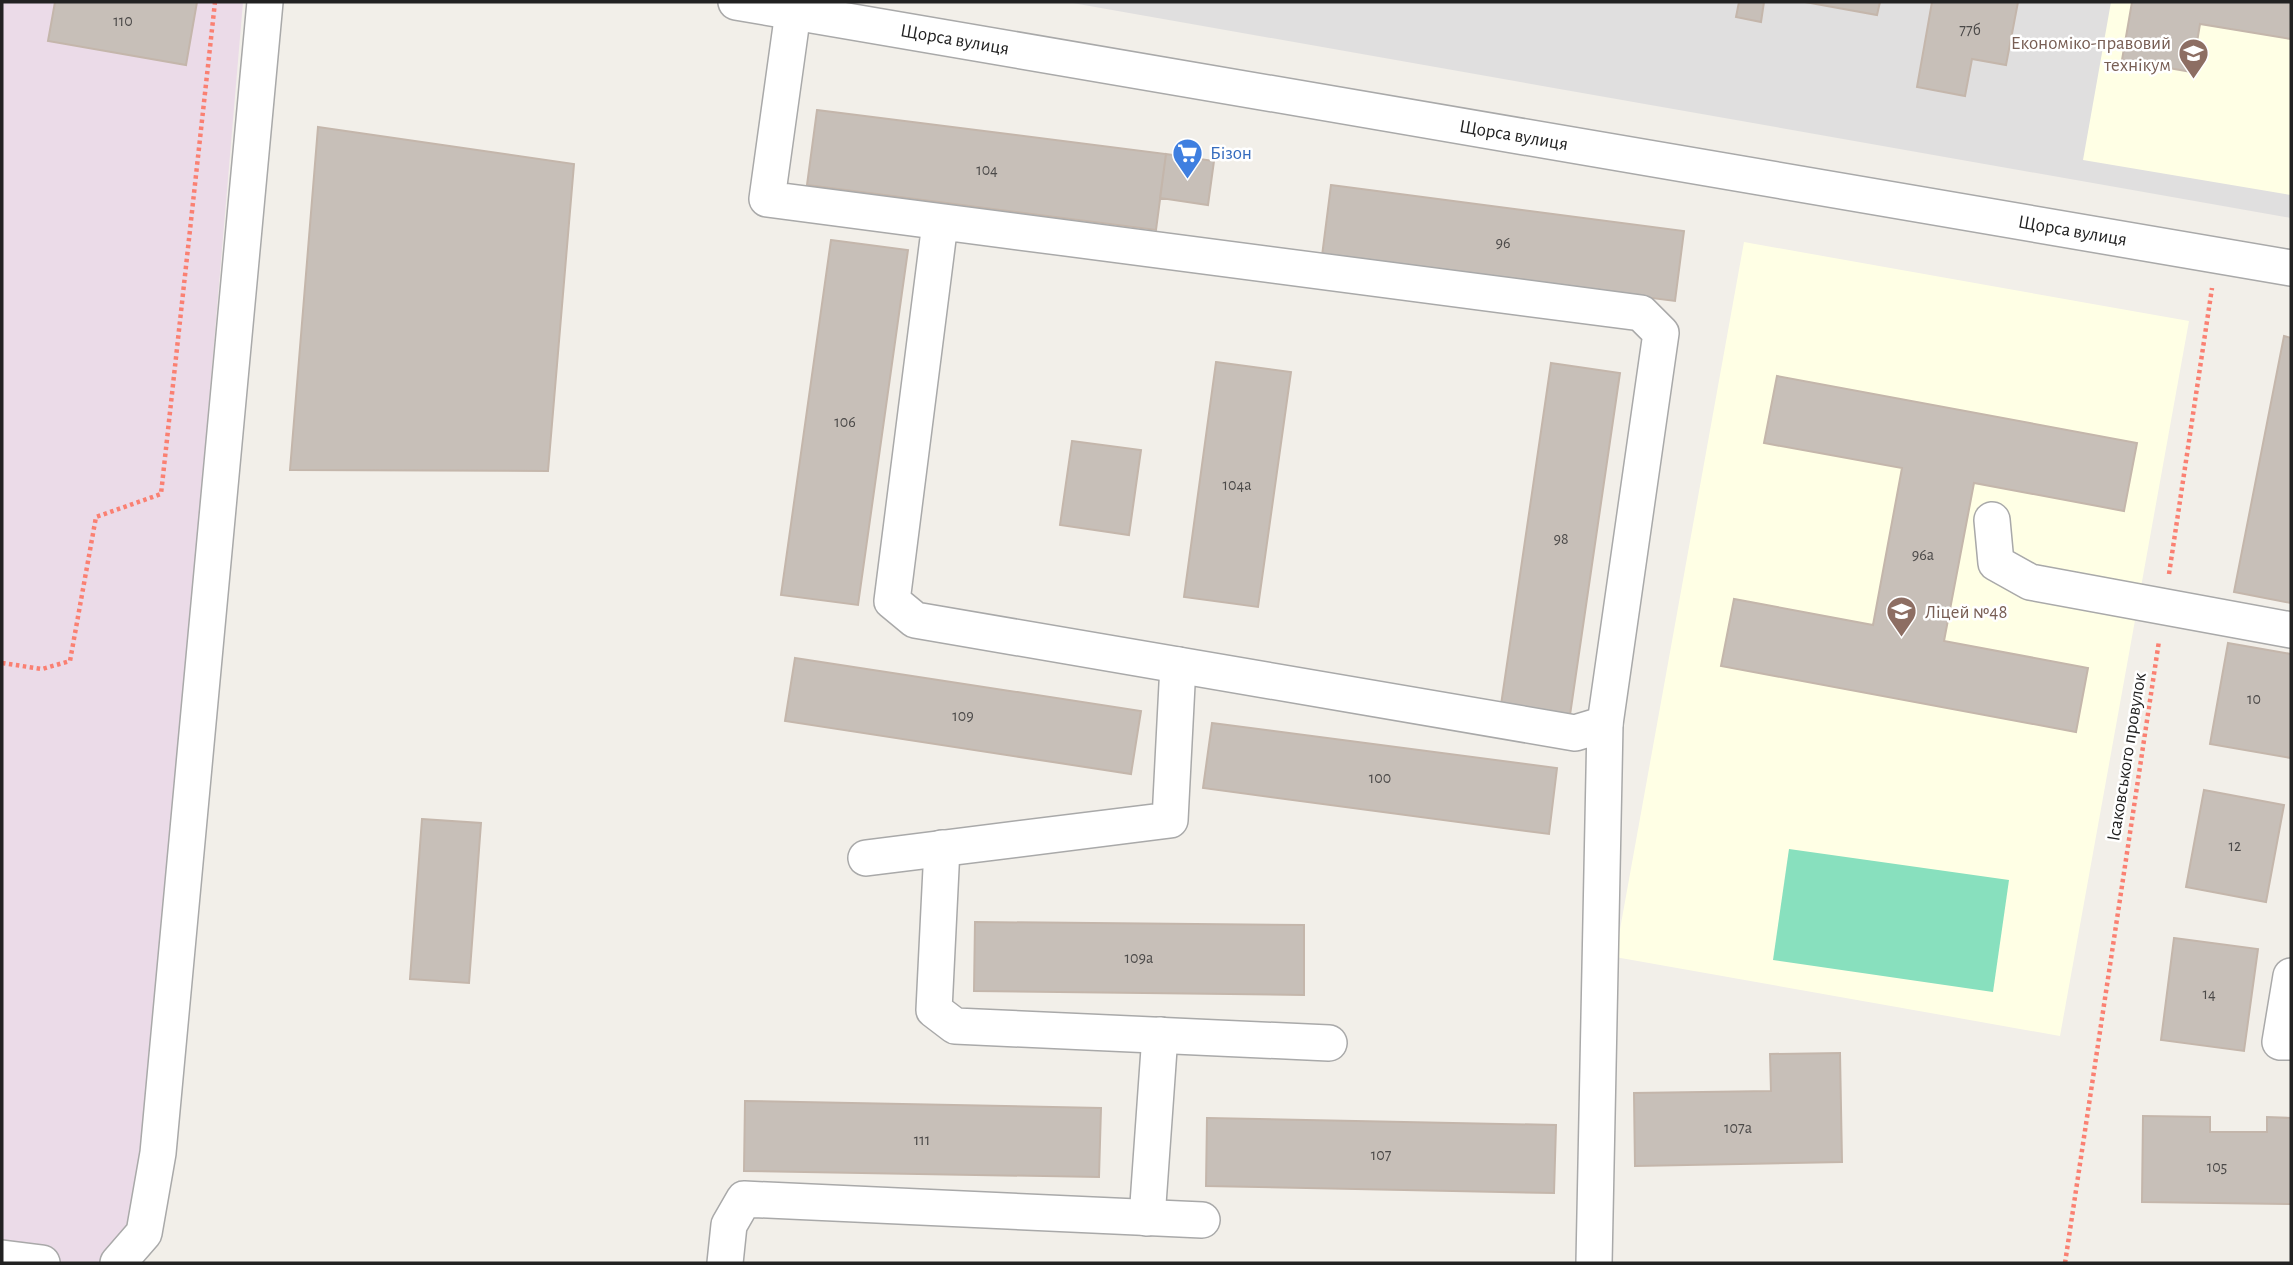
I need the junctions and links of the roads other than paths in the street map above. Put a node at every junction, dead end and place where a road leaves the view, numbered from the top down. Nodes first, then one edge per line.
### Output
1 (265, 2) edge
2 (736, 2) edge
3 (793, 12) junction
4 (940, 223) junction
5 (2291, 268) edge
6 (1992, 520) dead end
7 (2291, 630) edge
8 (1178, 665) junction
9 (1605, 724) junction
10 (942, 848) junction
11 (866, 858) dead end
12 (2291, 976) edge
13 (1160, 1035) junction
14 (1329, 1042) dead end
15 (2291, 1042) edge
16 (1147, 1218) junction
17 (1202, 1220) dead end
18 (2, 1258) edge
19 (41, 1263) edge
20 (118, 1263) edge
21 (725, 1263) edge
22 (1594, 1263) edge

1 - 20 street
2 - 3 street, Щорса вулиця
3 - 4 street
3 - 5 street, Щорса вулиця
4 - 8 street
4 - 9 street
6 - 7 street
8 - 9 street
8 - 10 street
9 - 22 street
10 - 11 street
10 - 13 street
12 - 15 street
13 - 14 street
13 - 16 street
16 - 17 street
16 - 21 street
18 - 19 street

